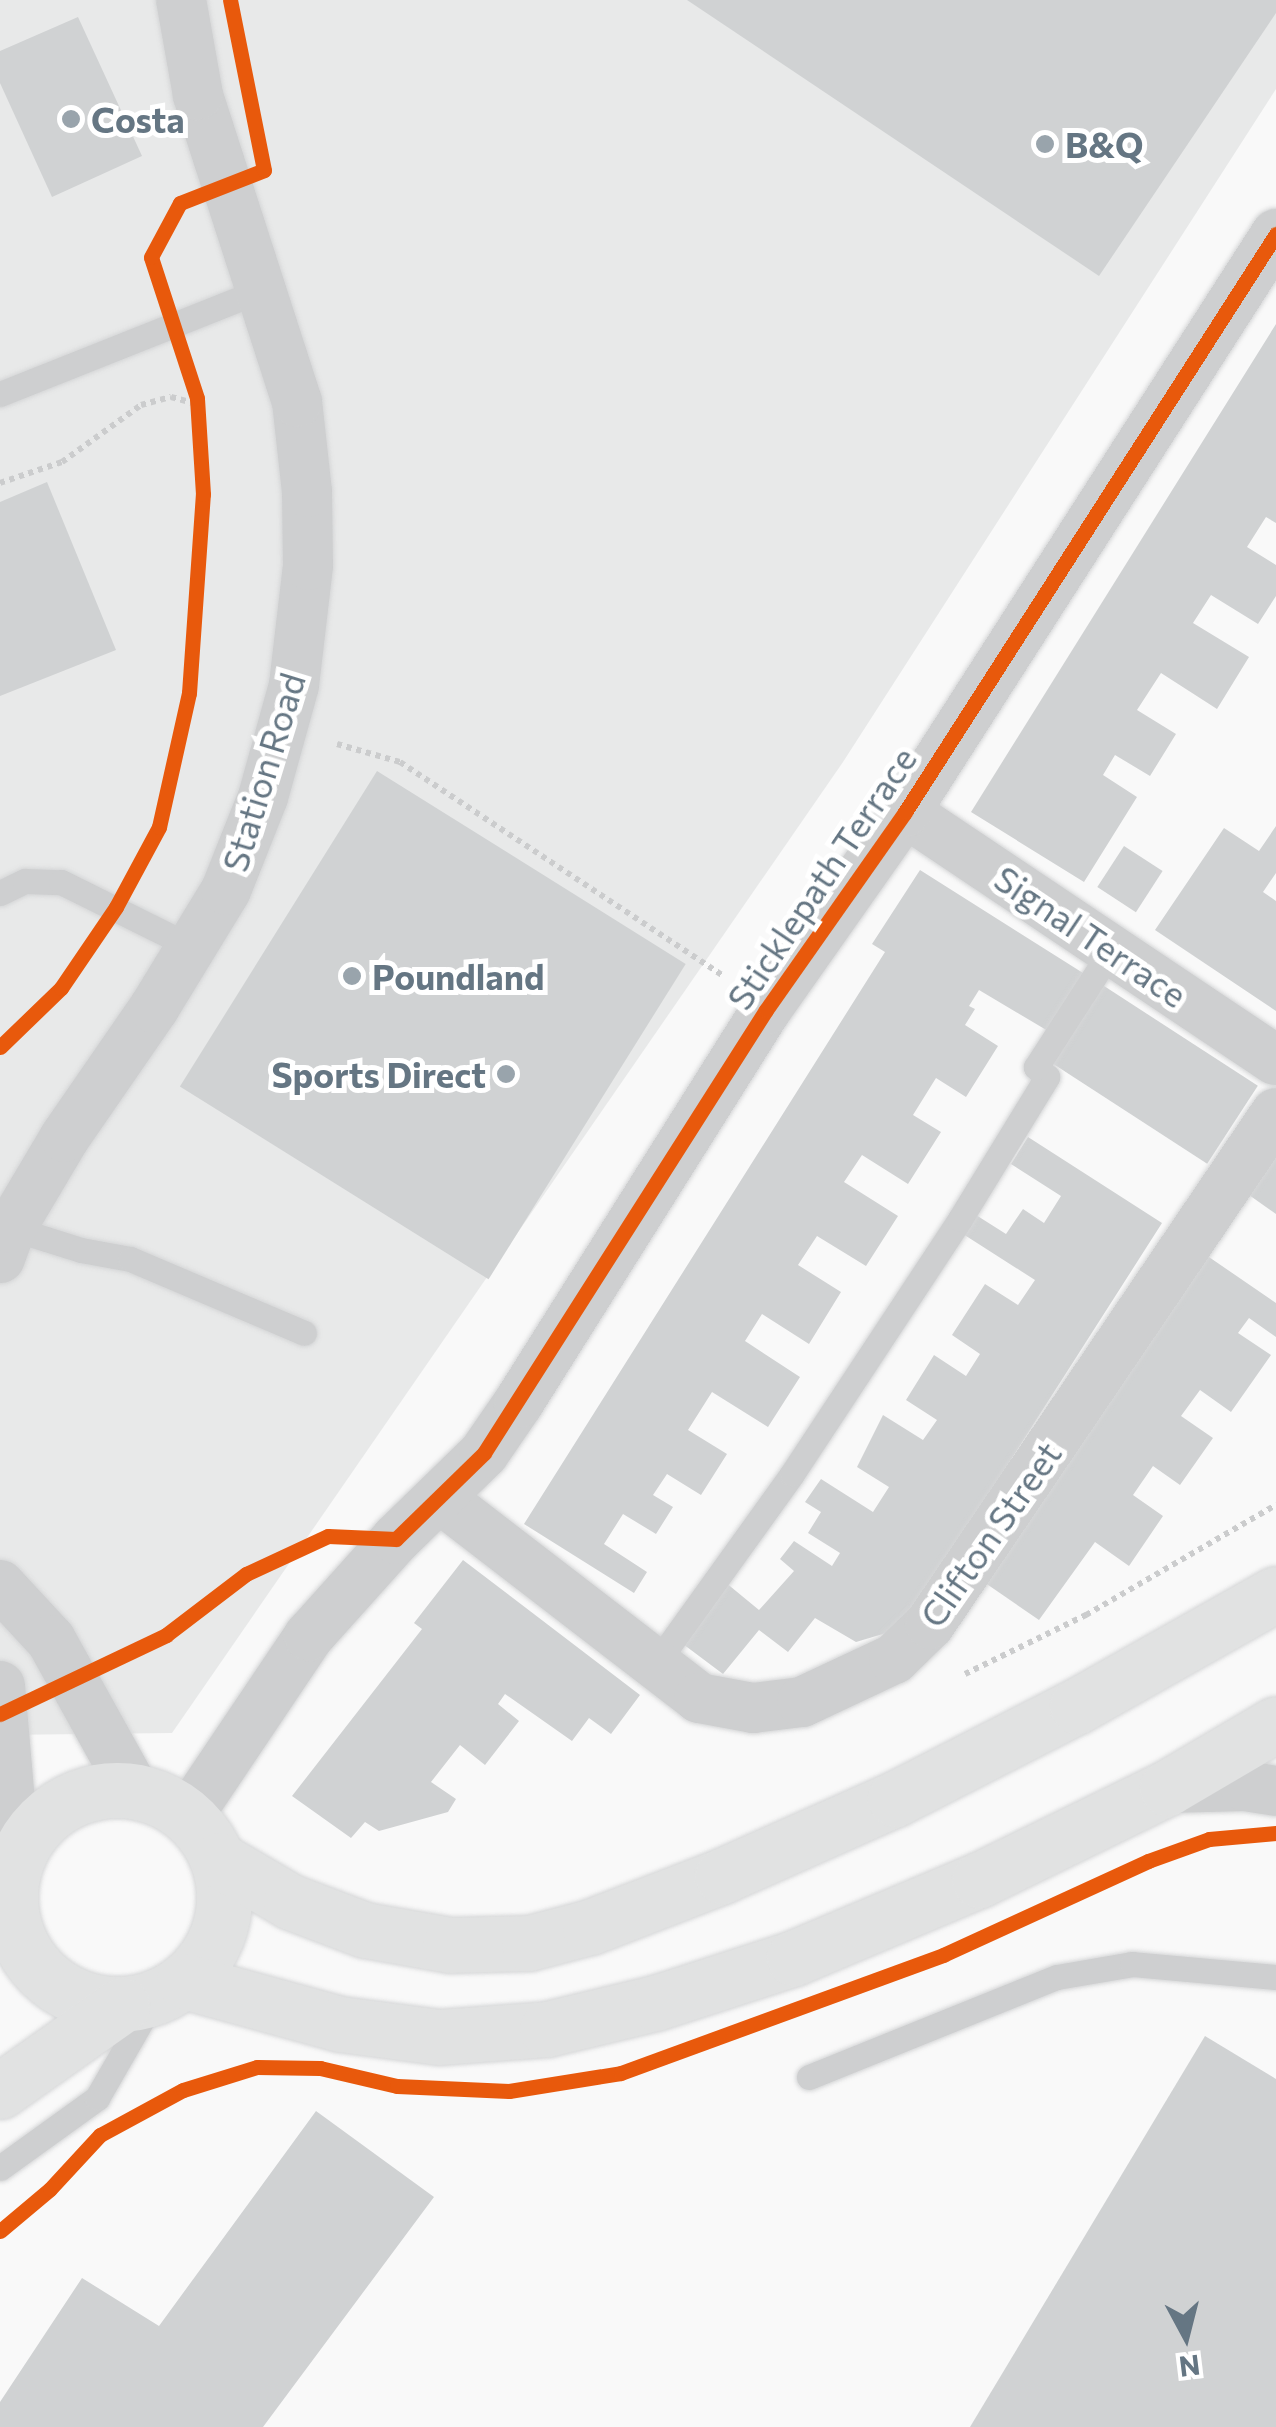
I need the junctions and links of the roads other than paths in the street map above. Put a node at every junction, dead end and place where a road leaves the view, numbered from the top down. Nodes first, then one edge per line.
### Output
1 (181, 0) edge
2 (1276, 234) edge
3 (264, 290) junction
4 (0, 394) edge
5 (905, 812) junction
6 (0, 893) edge
7 (192, 947) junction
8 (1112, 949) junction
9 (1276, 1060) edge
10 (1276, 1113) edge
11 (5, 1243) edge
12 (304, 1333) dead end
13 (441, 1499) junction
14 (0, 1584) edge
15 (1276, 1594) edge
16 (657, 1662) junction
17 (0, 1686) edge
18 (1276, 1724) edge
19 (1167, 1788) junction
20 (134, 1790) junction
21 (1276, 1791) edge
22 (188, 1816) junction
23 (219, 1860) junction
24 (8, 1882) edge
25 (1276, 1978) edge
26 (154, 1995) junction
27 (809, 2077) dead end
28 (0, 2091) edge
29 (0, 2168) edge

1 - 3 street, Station Road
2 - 5 street, Sticklepath Terrace
3 - 4 lane
3 - 7 street, Station Road
5 - 8 street, Signal Terrace
5 - 13 street, Sticklepath Terrace
6 - 7 lane
7 - 11 street, Station Road
8 - 9 street, Signal Terrace
8 - 16 lane
10 - 16 street, Clifton Street
11 - 12 lane
13 - 16 street, Clifton Street
13 - 22 street, Sticklepath Terrace
14 - 20 street
15 - 23 main road
17 - 24 street
18 - 19 main road
19 - 21 street
19 - 26 main road
20 - 22 main road
20 - 24 main road
22 - 23 main road
23 - 26 main road
24 - 26 main road
25 - 27 lane
26 - 28 main road
26 - 29 lane

